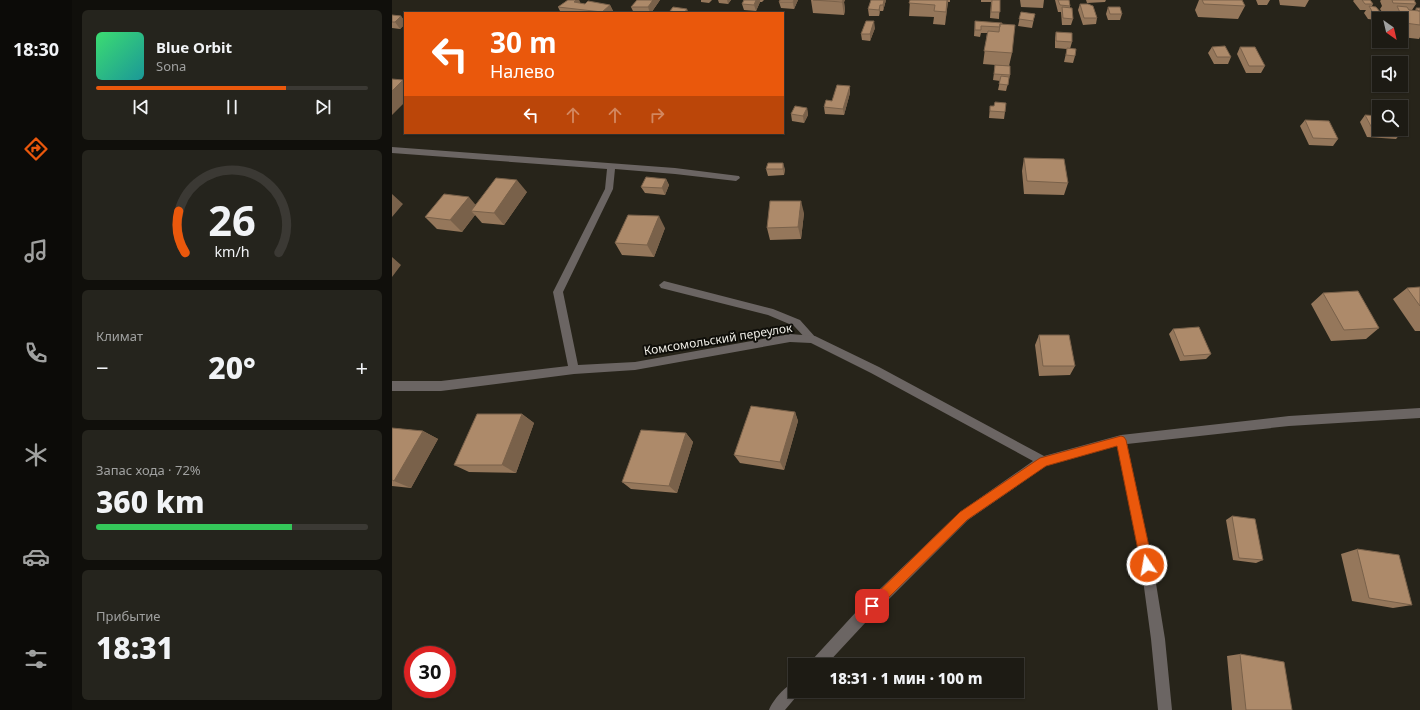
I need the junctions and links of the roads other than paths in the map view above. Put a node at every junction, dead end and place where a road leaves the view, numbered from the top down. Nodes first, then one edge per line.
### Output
1 (392, 150) edge
2 (612, 167) junction
3 (736, 178) dead end
4 (664, 285) dead end
5 (812, 339) junction
6 (574, 370) junction
7 (392, 386) edge
8 (1420, 413) edge
9 (1121, 440) junction
10 (1043, 461) junction
11 (823, 658) edge
12 (788, 697) edge
13 (776, 710) edge
14 (1165, 710) edge

1 - 2 street
2 - 3 street
2 - 6 street
4 - 5 street
5 - 6 street, Комсомольский переулок
5 - 10 street, Комсомольский переулок
6 - 7 street, Комсомольский переулок
8 - 9 street
9 - 10 street
9 - 14 street
10 - 11 street
12 - 13 street

